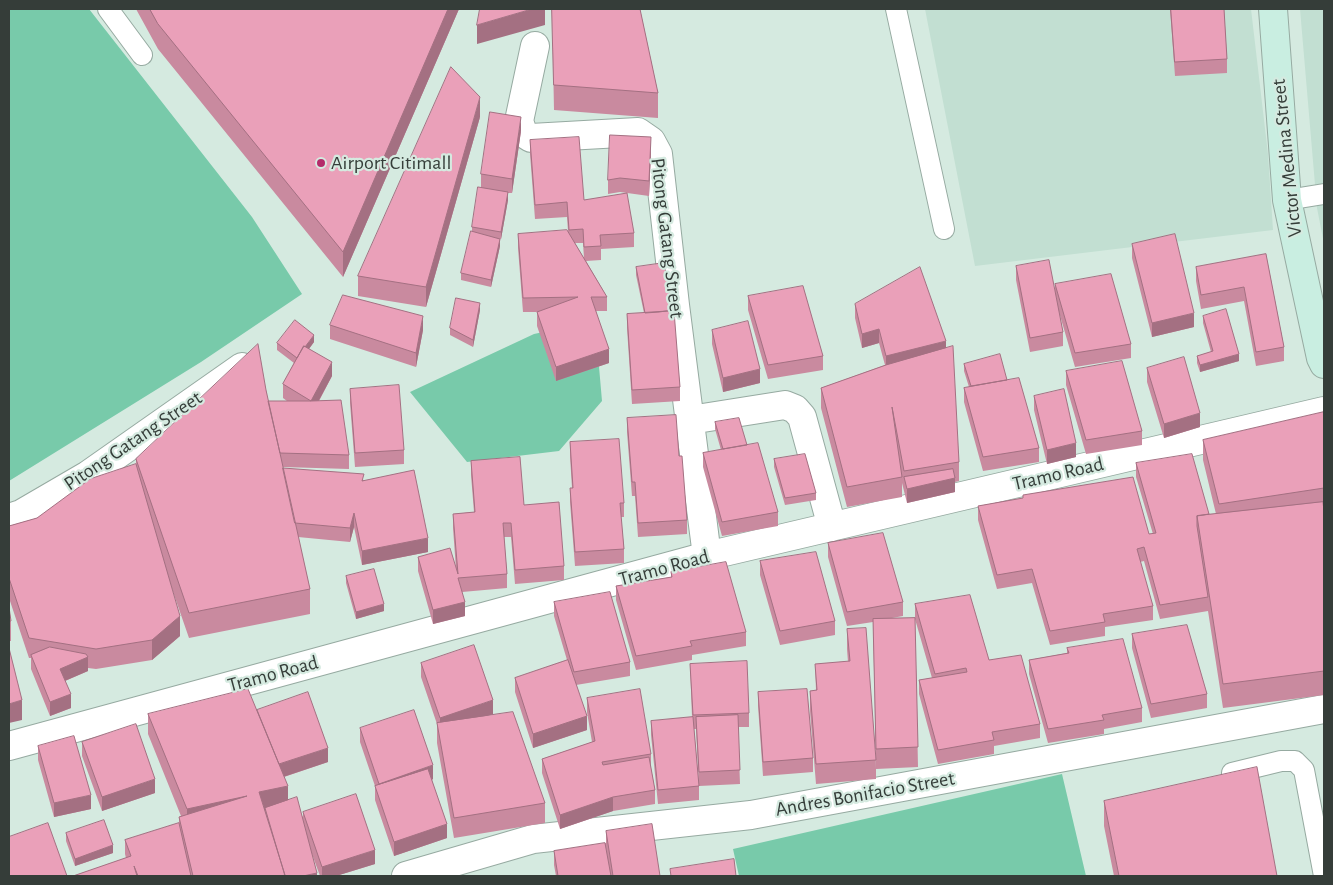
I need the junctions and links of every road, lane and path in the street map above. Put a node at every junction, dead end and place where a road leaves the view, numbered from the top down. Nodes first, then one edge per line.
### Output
1 (108, 9) edge
2 (896, 9) edge
3 (1273, 9) edge
4 (535, 46) dead end
5 (142, 55) dead end
6 (1324, 194) edge
7 (1287, 200) junction
8 (944, 229) dead end
9 (254, 358) edge
10 (1324, 364) edge
11 (1324, 411) edge
12 (690, 420) junction
13 (9, 518) edge
14 (832, 527) junction
15 (707, 556) junction
16 (1324, 709) edge
17 (9, 746) edge
18 (1213, 778) edge
19 (406, 876) edge
20 (1324, 876) edge

1 - 5 lane
2 - 8 lane
3 - 7 main road, Victor Medina Street
4 - 12 street, Pitong Gatang Street
6 - 7 lane
7 - 10 main road, Victor Medina Street
9 - 13 street, Pitong Gatang Street
11 - 14 street, Tramo Road
12 - 14 street
12 - 15 street, Pitong Gatang Street
14 - 15 street, Tramo Road
15 - 17 street, Tramo Road
16 - 19 street, Andres Bonifacio Street
18 - 20 lane

